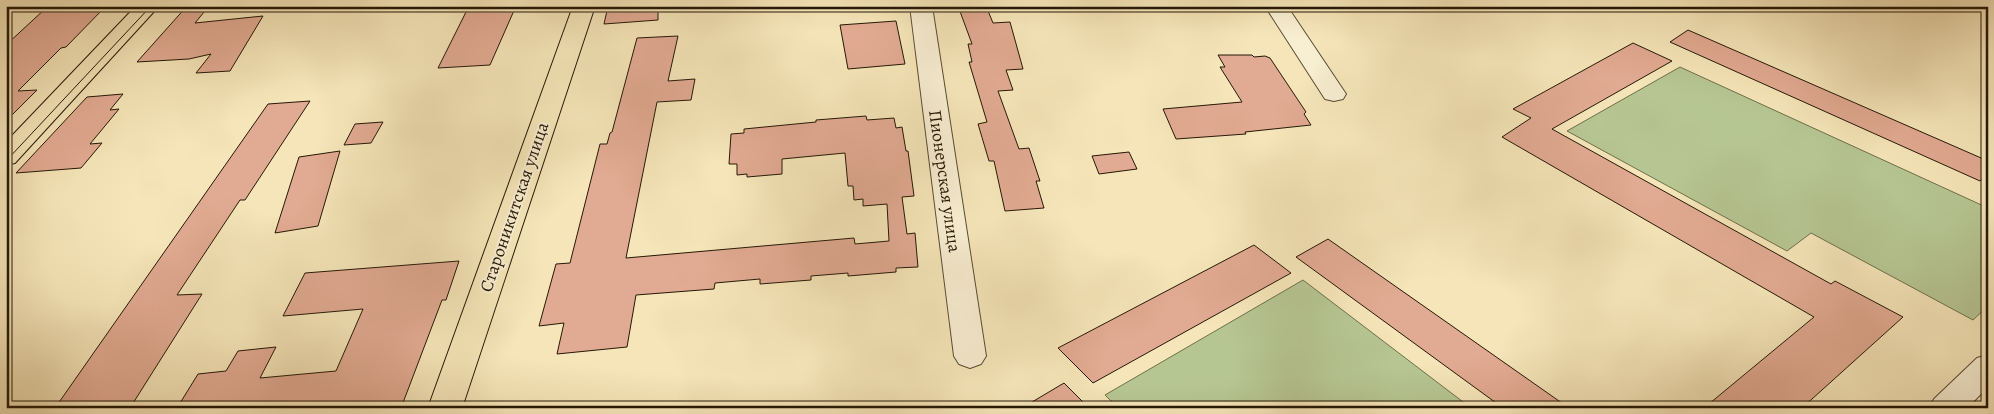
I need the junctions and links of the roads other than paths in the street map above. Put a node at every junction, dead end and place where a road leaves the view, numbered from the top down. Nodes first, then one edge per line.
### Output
1 (148, 6) edge
2 (584, 6) edge
3 (921, 6) edge
4 (1276, 6) edge
5 (1334, 94) dead end
6 (6, 157) edge
7 (970, 356) dead end
8 (1988, 366) edge
9 (445, 408) edge
10 (1946, 408) edge

1 - 6 main road
2 - 9 main road, Староникитская улица
3 - 7 street, Пионерская улица
4 - 5 street
8 - 10 street

